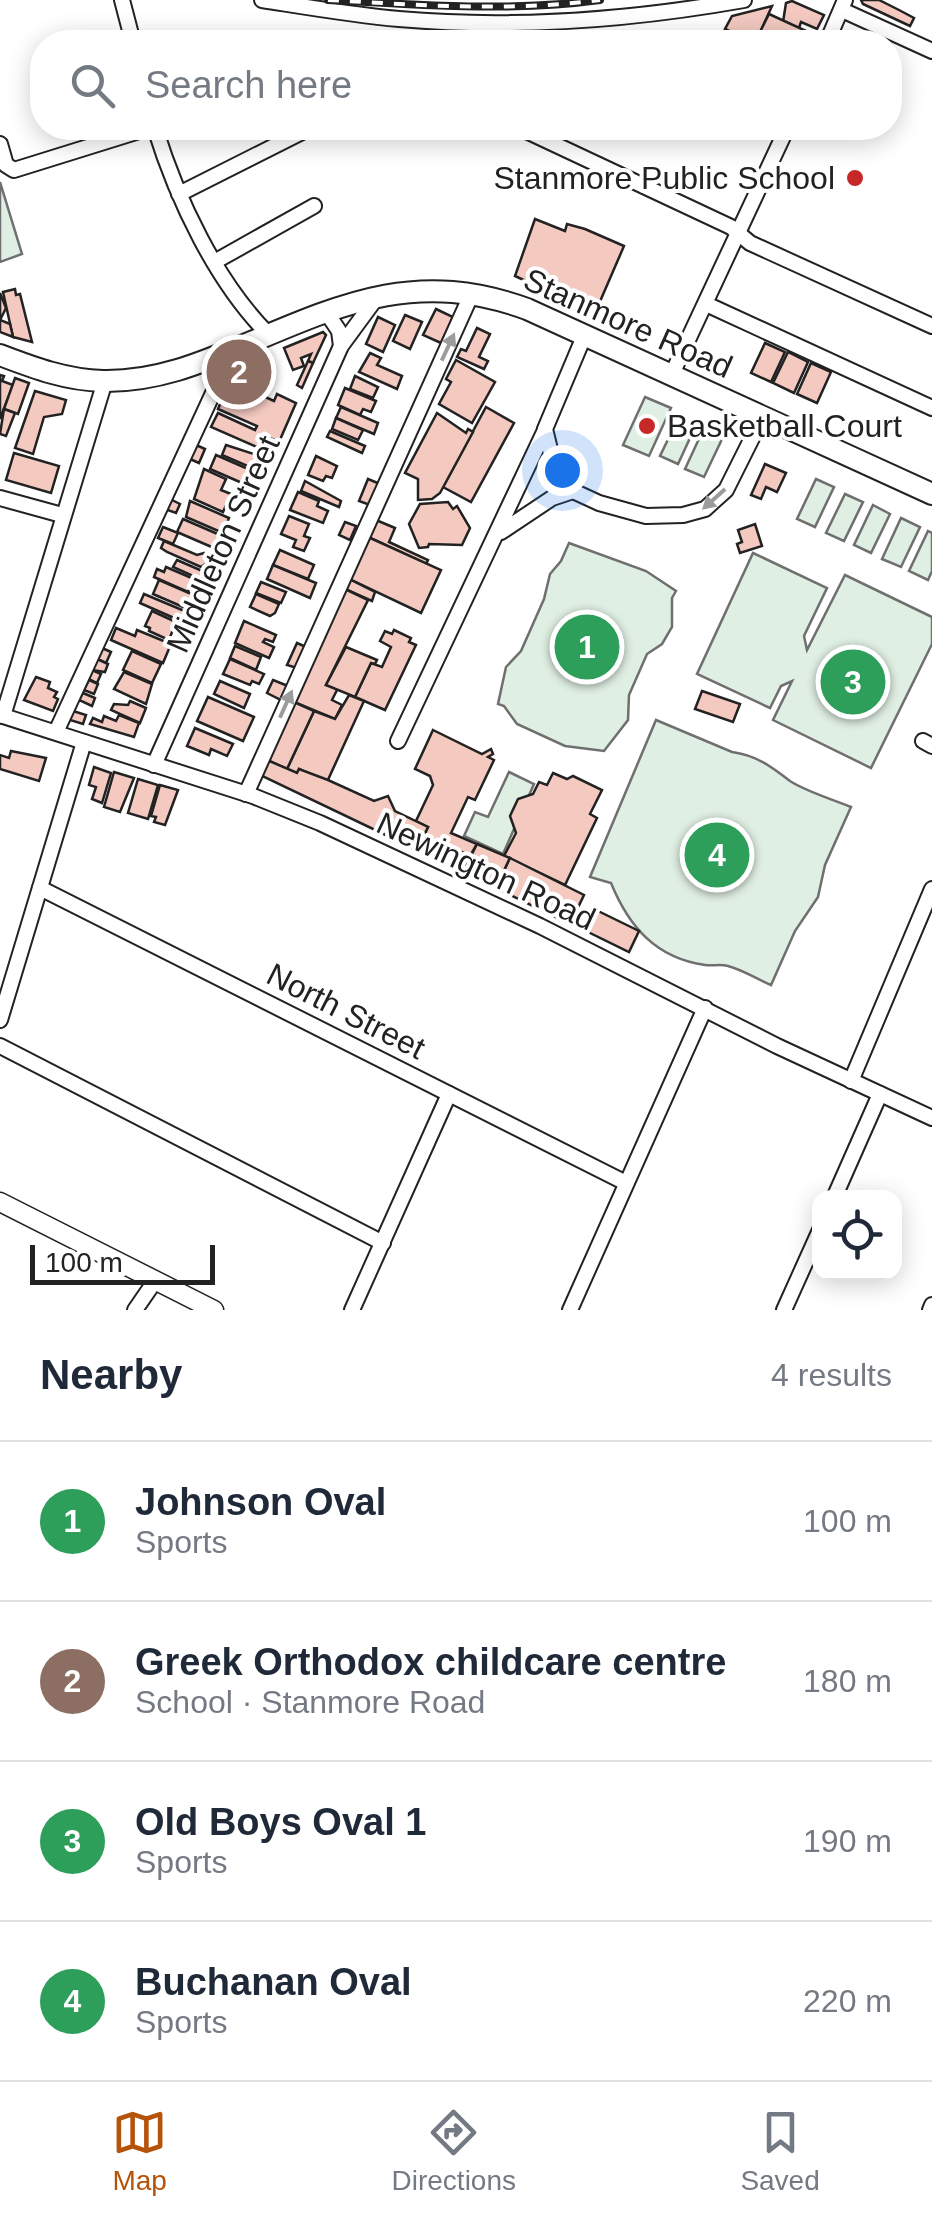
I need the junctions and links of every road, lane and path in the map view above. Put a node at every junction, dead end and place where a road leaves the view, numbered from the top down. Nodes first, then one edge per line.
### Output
1 (122, 0) edge
2 (262, 0) edge
3 (744, 0) edge
4 (843, 5) edge
5 (130, 30) edge
6 (832, 30) edge
7 (891, 30) edge
8 (902, 35) edge
9 (932, 51) edge
10 (113, 140) edge
11 (157, 140) edge
12 (286, 140) edge
13 (545, 140) edge
14 (781, 140) edge
15 (0, 144) edge
16 (179, 194) junction
17 (314, 206) dead end
18 (738, 233) junction
19 (216, 261) junction
20 (380, 295) junction
21 (469, 300) junction
22 (706, 304) junction
23 (244, 310) junction
24 (327, 313) junction
25 (932, 326) edge
26 (585, 334) junction
27 (269, 335) junction
28 (341, 346) junction
29 (240, 347) junction
30 (0, 356) edge
31 (672, 374) junction
32 (106, 381) junction
33 (932, 408) edge
34 (763, 416) junction
35 (546, 428) junction
36 (574, 491) junction
37 (932, 494) edge
38 (0, 498) edge
39 (62, 515) junction
40 (498, 535) junction
41 (1, 715) edge
42 (56, 732) junction
43 (84, 742) junction
44 (398, 742) dead end
45 (154, 764) junction
46 (246, 794) junction
47 (40, 888) junction
48 (932, 890) edge
49 (705, 1008) junction
50 (0, 1020) edge
51 (0, 1046) edge
52 (851, 1081) junction
53 (449, 1094) junction
54 (880, 1094) junction
55 (932, 1118) edge
56 (626, 1183) junction
57 (838, 1190) edge
58 (0, 1203) edge
59 (383, 1243) junction
60 (812, 1248) edge
61 (155, 1280) junction
62 (135, 1310) edge
63 (214, 1310) edge
64 (352, 1310) edge
65 (570, 1310) edge
66 (784, 1310) edge

1 - 5 street
2 - 3 street
4 - 6 street
4 - 7 street
8 - 9 street
10 - 15 street
11 - 16 street
12 - 16 street
13 - 18 street
14 - 18 street
16 - 19 street
17 - 19 street
18 - 22 street
18 - 25 street
19 - 23 street
20 - 21 highway, Stanmore Road
20 - 24 highway, Stanmore Road
20 - 28 street, Middleton Street
21 - 26 highway, Stanmore Road
46 -> 21 street
22 - 31 street
22 - 33 street
23 - 27 street
23 - 29 street
24 - 27 highway, Stanmore Road
24 - 28 street
26 - 31 highway, Stanmore Road
26 - 35 street
27 - 29 highway, Stanmore Road
28 - 45 street, Middleton Street
29 - 32 highway, Stanmore Road
29 - 42 street
30 - 32 highway, Stanmore Road
31 - 34 highway, Stanmore Road
32 - 39 street
34 -> 36 street
34 - 37 highway, Stanmore Road
35 - 36 street
35 - 40 street
36 - 40 street
38 - 39 street
39 - 41 street
40 - 44 street
41 - 42 street, Newington Road
42 - 43 street, Newington Road
43 - 45 street, Newington Road
43 - 47 street
45 - 46 street, Newington Road
46 - 49 street, Newington Road
47 - 50 street
47 - 53 street, North Street
48 - 52 street
49 - 52 street, Newington Road
49 - 56 street
51 - 59 street
52 - 54 street, Newington Road
53 - 56 street, North Street
53 - 59 street
54 - 55 street, Newington Road
54 - 57 street
56 - 65 street
58 - 61 main road
59 - 64 street
60 - 66 street
61 - 62 street
61 - 63 main road

